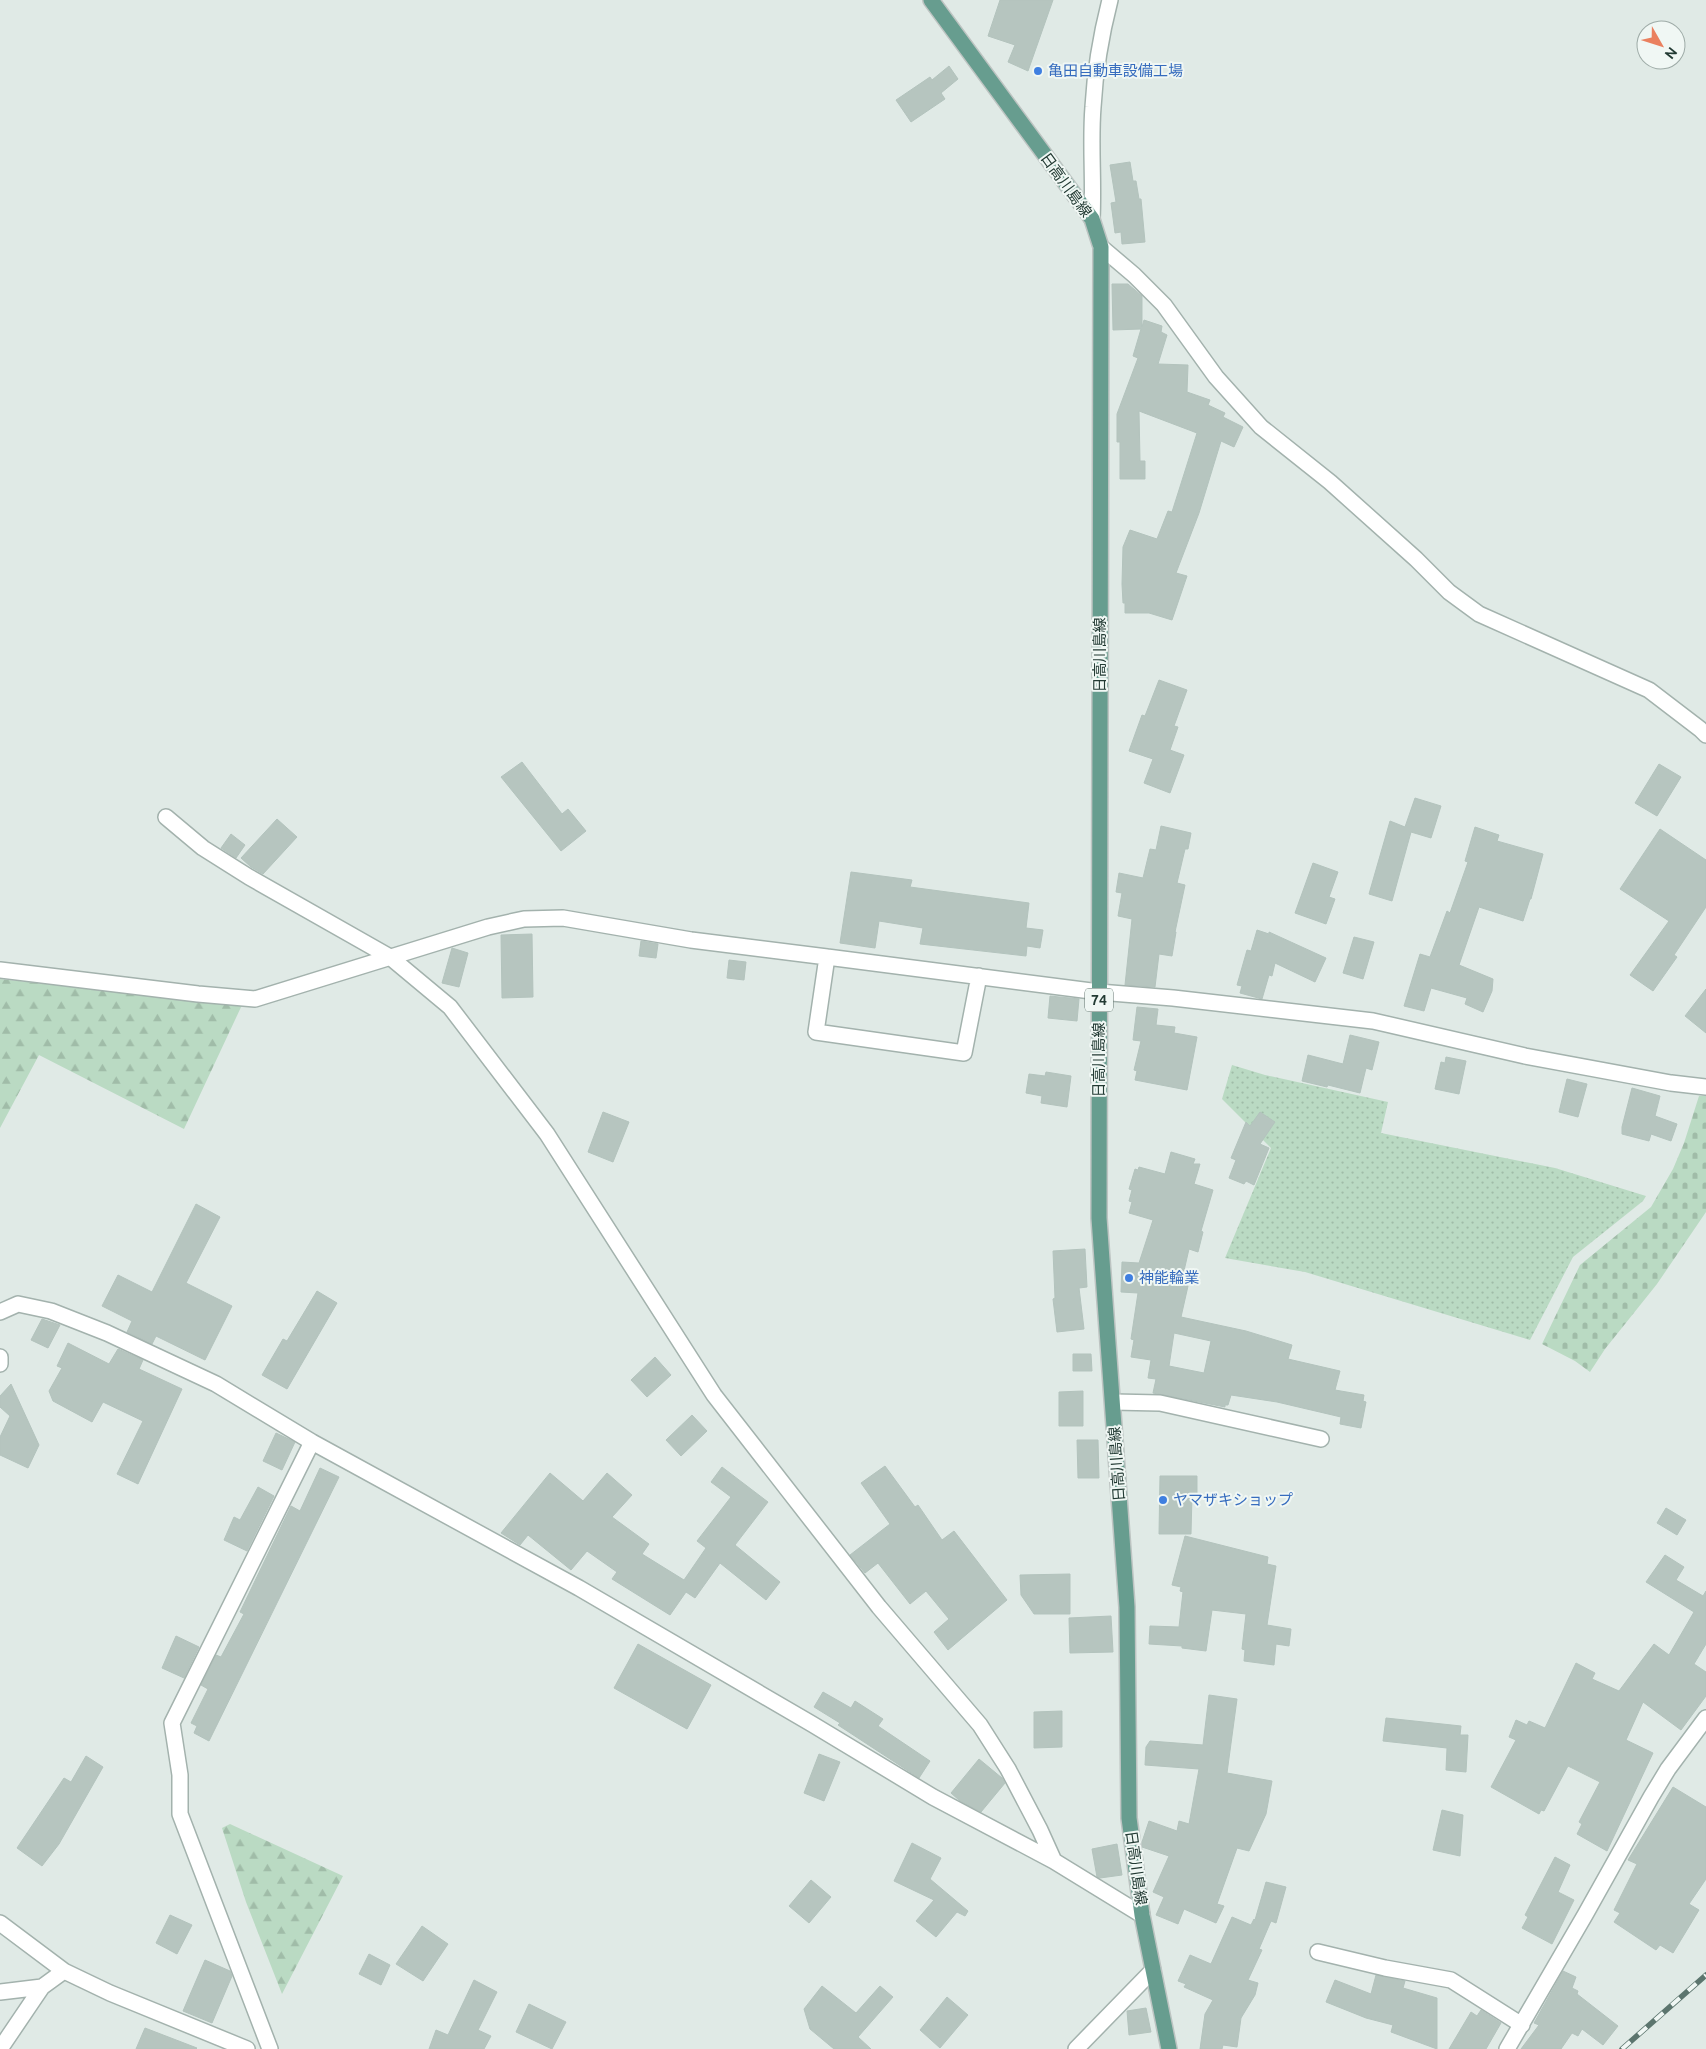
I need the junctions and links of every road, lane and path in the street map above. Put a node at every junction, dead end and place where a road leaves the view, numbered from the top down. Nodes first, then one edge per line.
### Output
1 (931, 0) edge
2 (1110, 0) edge
3 (1092, 218) junction
4 (1101, 247) junction
5 (1706, 736) edge
6 (166, 817) dead end
7 (390, 957) junction
8 (827, 957) junction
9 (0, 970) edge
10 (980, 976) junction
11 (1099, 992) junction
12 (1706, 1087) edge
13 (0, 1312) edge
14 (0, 1357) edge
15 (0, 1364) edge
16 (1113, 1402) junction
17 (1321, 1439) dead end
18 (312, 1442) junction
19 (1706, 1718) edge
20 (1054, 1861) junction
21 (1142, 1916) junction
22 (0, 1923) edge
23 (1318, 1952) dead end
24 (1153, 1970) junction
25 (64, 1971) junction
26 (42, 1987) junction
27 (0, 1992) edge
28 (1522, 2025) junction
29 (208, 2042) edge
30 (0, 2049) edge
31 (247, 2049) edge
32 (270, 2049) edge
33 (1076, 2049) edge
34 (1169, 2049) edge
35 (1507, 2049) edge

1 - 3 main road, 日高川島線 / 74
2 - 3 street
3 - 4 main road, 日高川島線 / 74
4 - 5 street
4 - 11 main road, 日高川島線 / 74
6 - 7 street
7 - 8 street
7 - 9 street
7 - 20 street
8 - 10 street
8 - 10 street
10 - 11 street
11 - 12 street
11 - 16 main road, 日高川島線 / 74
13 - 18 street
14 - 15 street
16 - 17 street
16 - 21 main road, 日高川島線 / 74
18 - 20 street
18 - 32 street
19 - 28 street
20 - 21 street
21 - 24 main road, 日高川島線 / 74
22 - 25 street
23 - 28 street
24 - 33 street
24 - 34 main road, 日高川島線 / 74
25 - 26 street
25 - 29 street
26 - 27 street
26 - 30 street
28 - 35 street
29 - 31 street

